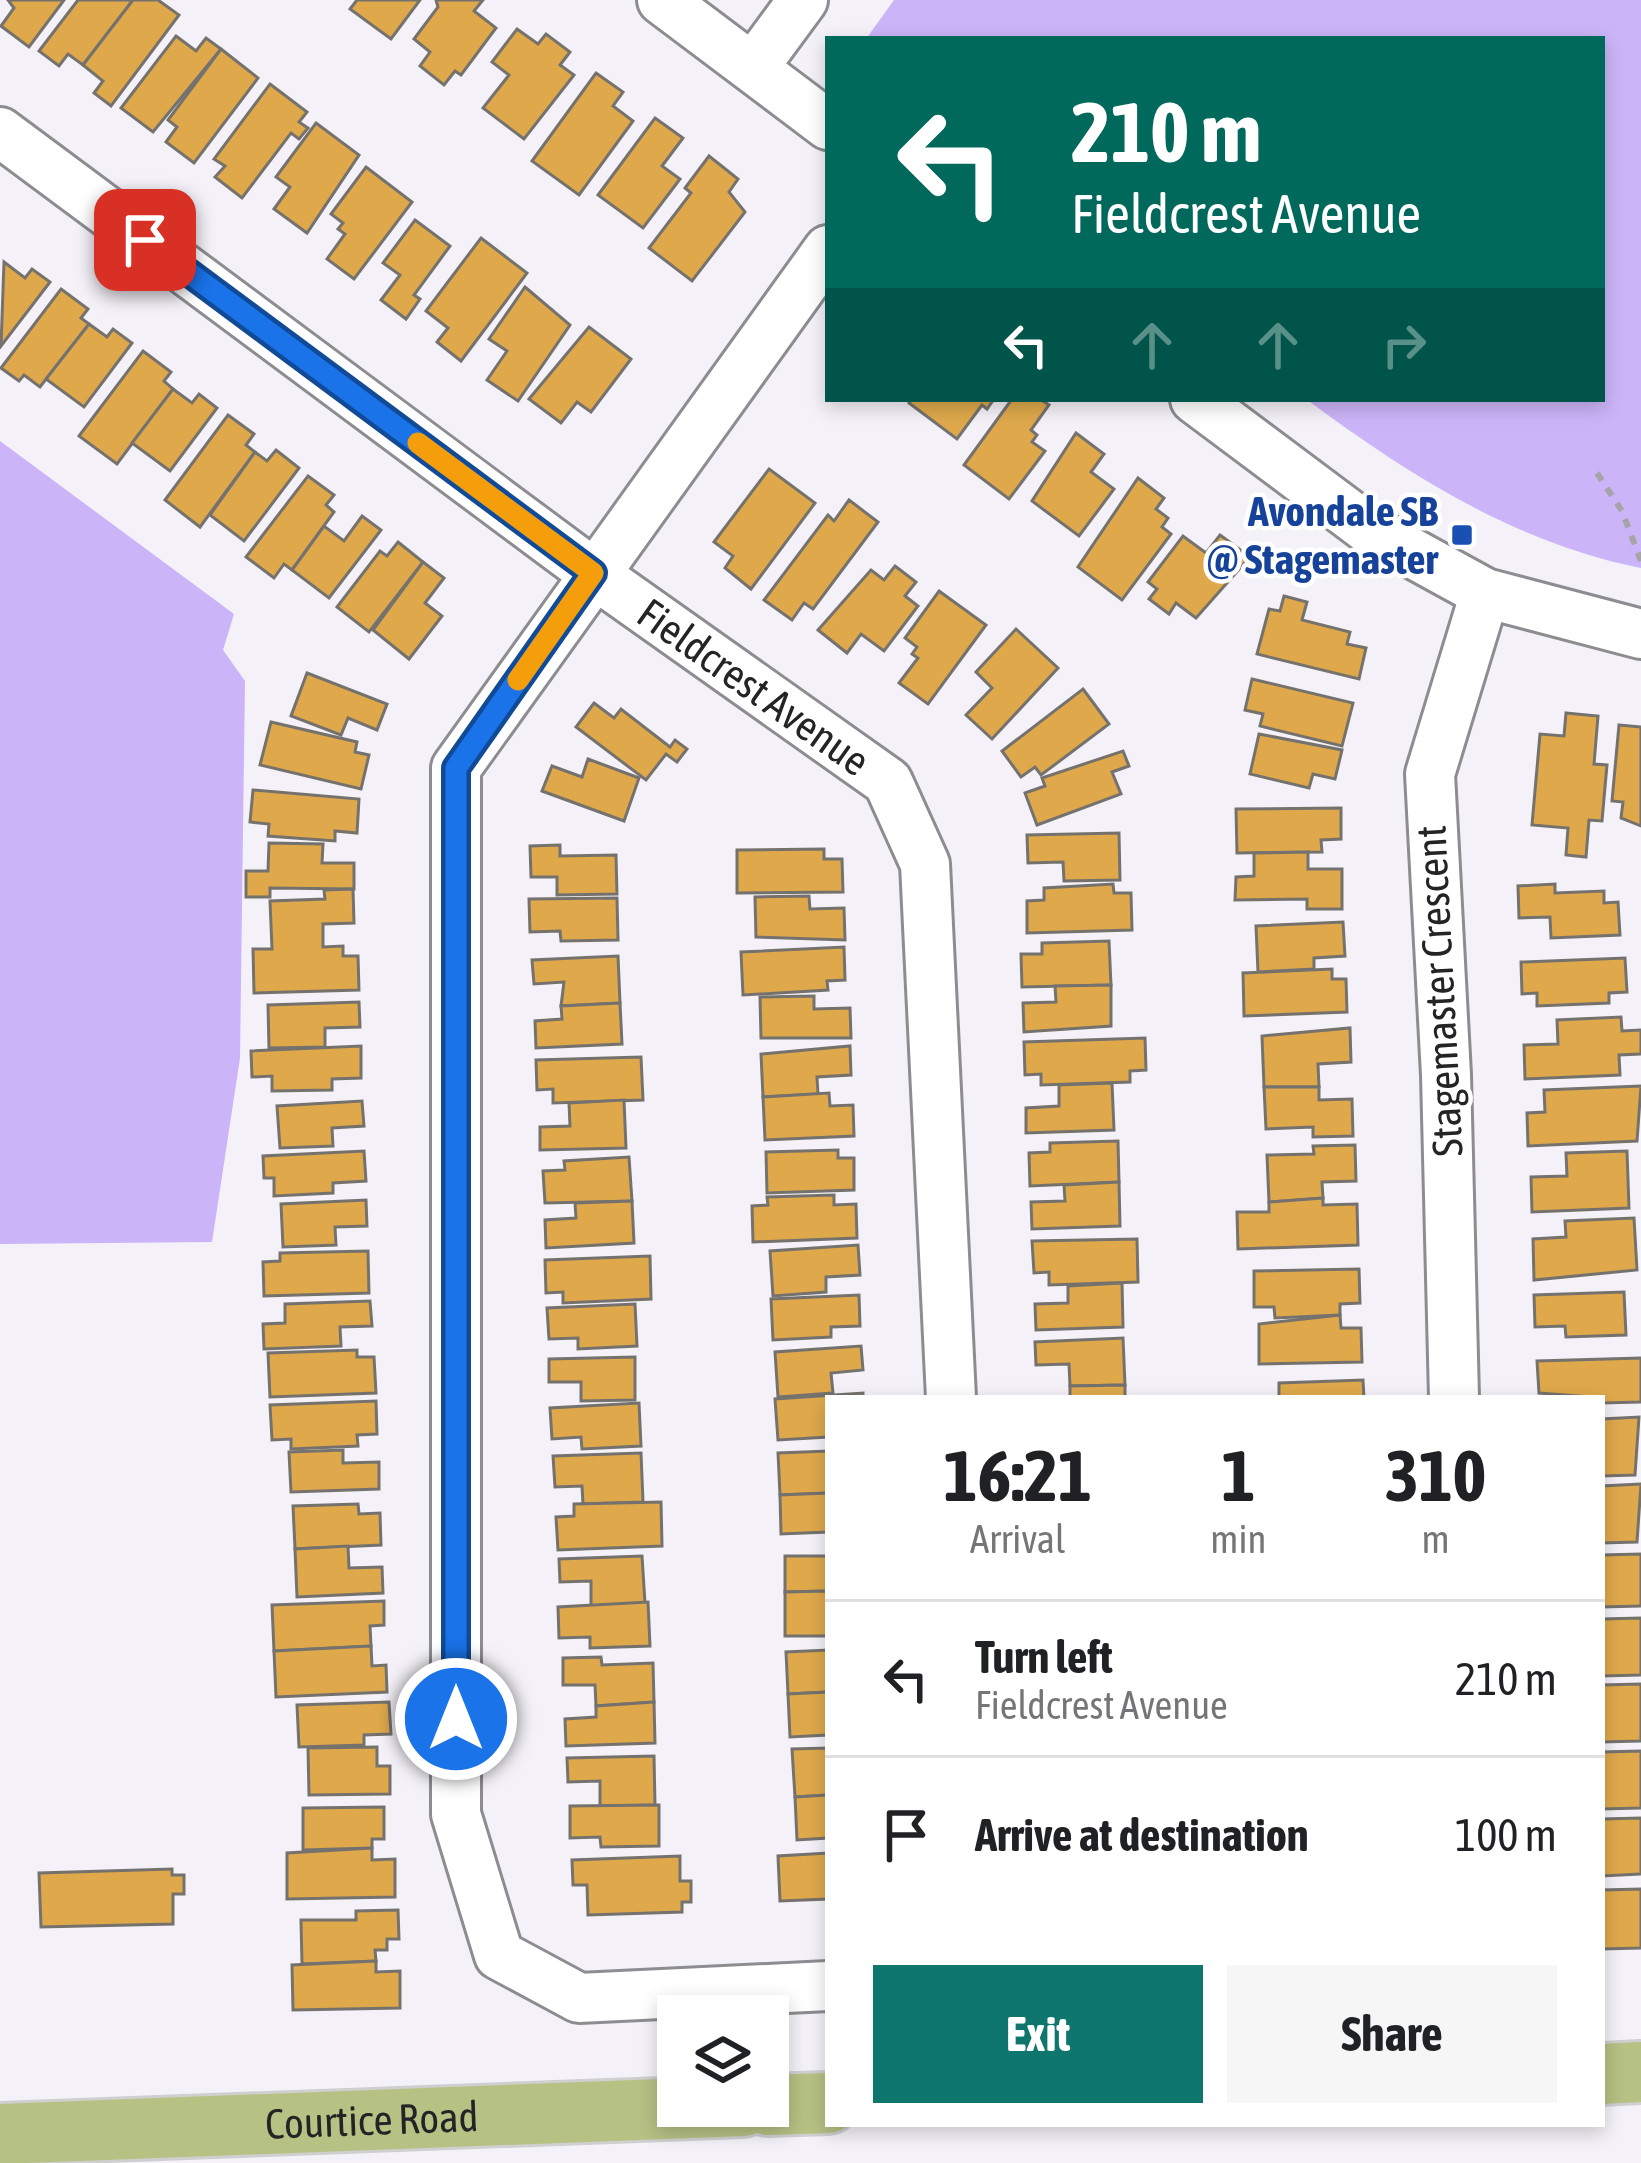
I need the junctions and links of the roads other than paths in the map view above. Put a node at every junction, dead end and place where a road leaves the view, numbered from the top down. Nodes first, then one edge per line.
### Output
1 (662, 0) edge
2 (802, 0) edge
3 (753, 68) junction
4 (825, 123) edge
5 (0, 132) edge
6 (825, 254) edge
7 (1199, 402) edge
8 (593, 573) junction
9 (1486, 593) junction
10 (1641, 634) edge
11 (951, 1395) edge
12 (1454, 1395) edge
13 (825, 1986) edge
14 (1641, 2072) edge
15 (1605, 2074) edge
16 (825, 2103) edge
17 (789, 2104) edge
18 (657, 2109) edge
19 (0, 2134) edge

1 - 3 street
2 - 3 street
3 - 4 street
5 - 8 street, Fieldcrest Avenue
6 - 8 street
7 - 9 street
8 - 11 street, Fieldcrest Avenue
8 - 13 street
9 - 10 street
9 - 12 street, Stagemaster Crescent
14 - 15 main road
16 - 17 main road
18 - 19 main road, Courtice Road

